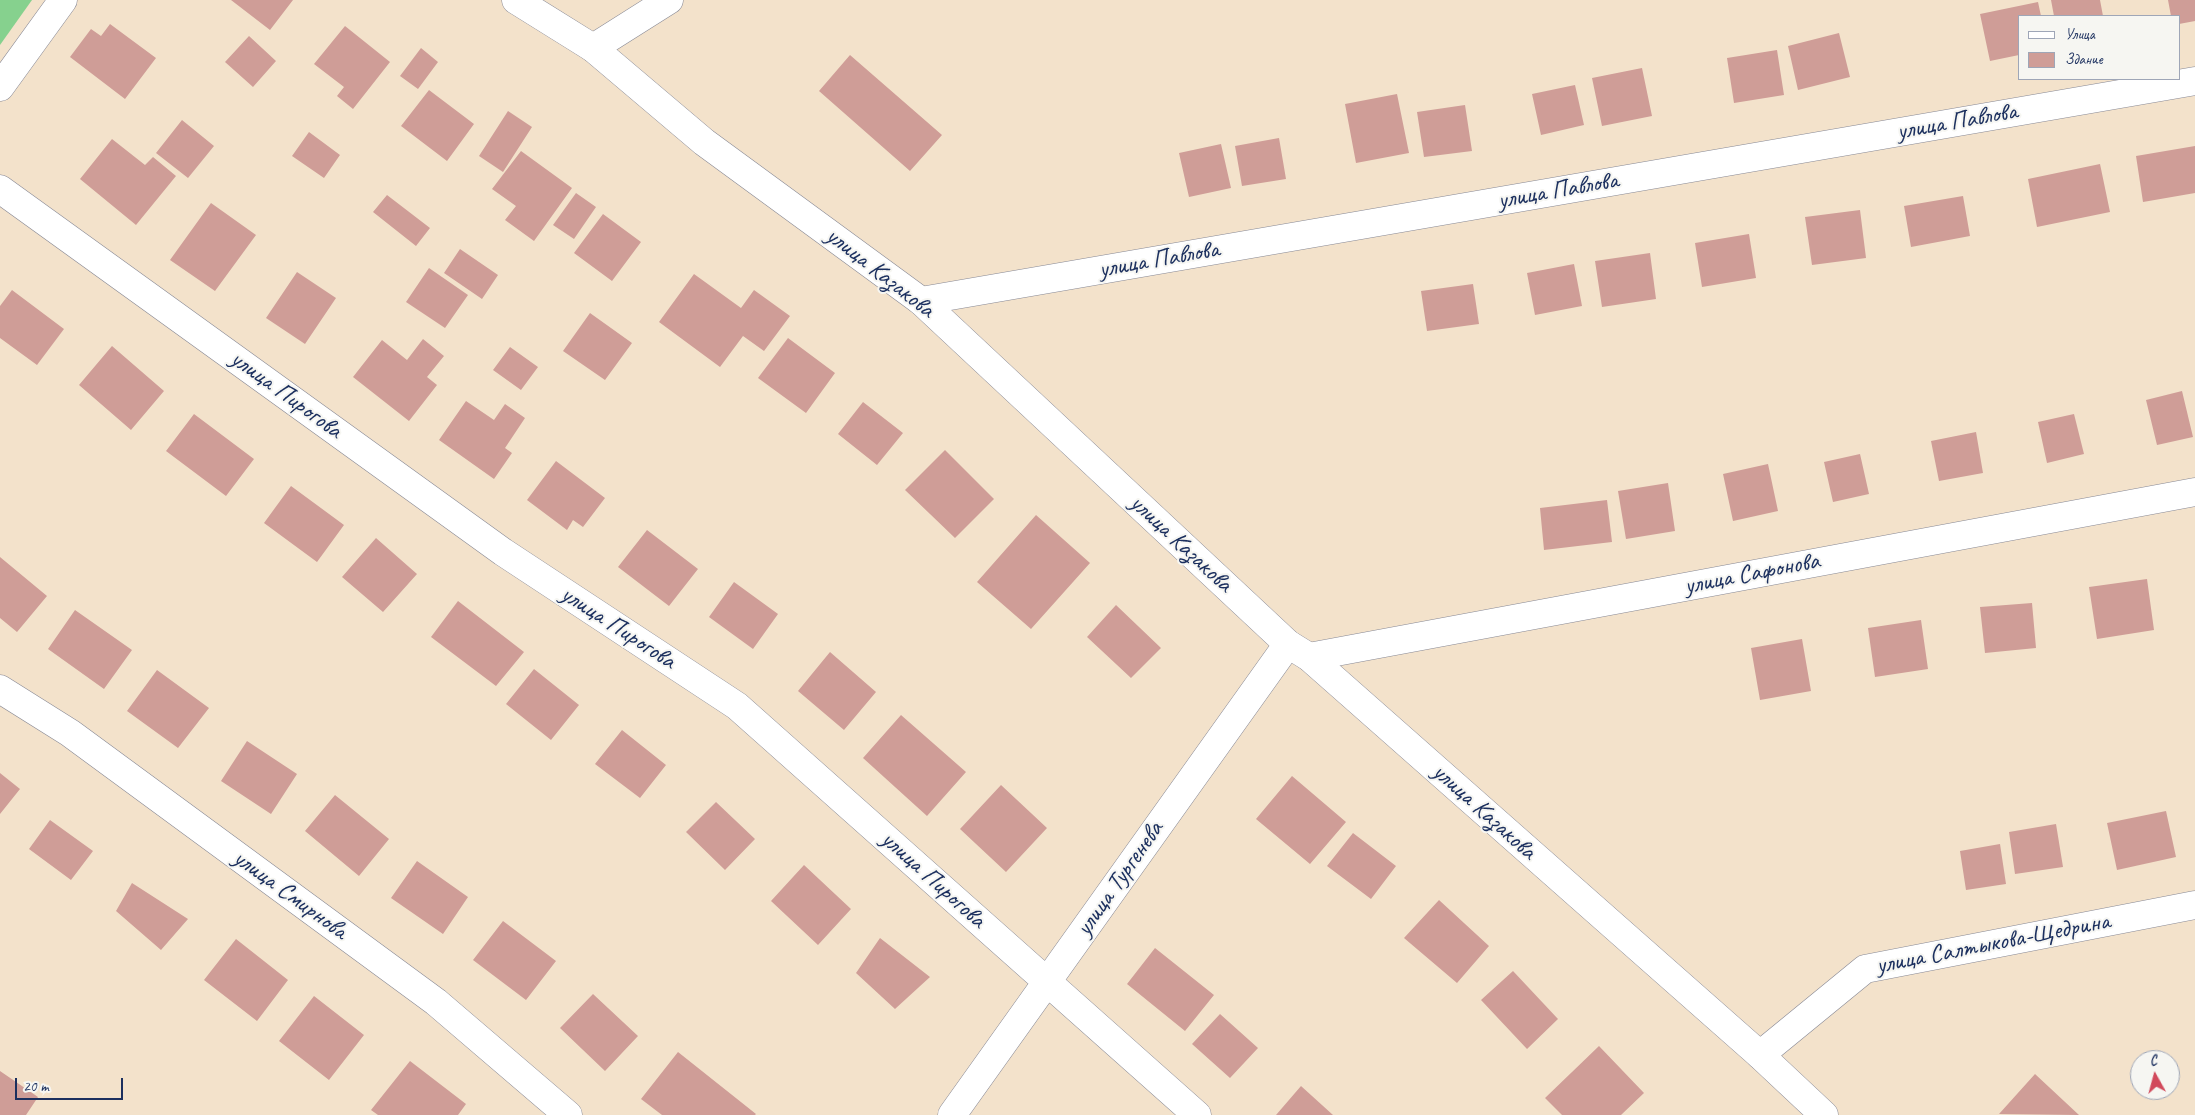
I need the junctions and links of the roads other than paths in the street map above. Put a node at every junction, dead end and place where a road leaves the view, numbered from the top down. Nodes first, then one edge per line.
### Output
1 (63, 0) edge
2 (516, 0) edge
3 (669, 0) edge
4 (593, 48) junction
5 (2195, 82) edge
6 (0, 88) edge
7 (0, 189) edge
8 (921, 301) junction
9 (2195, 492) edge
10 (1298, 650) junction
11 (0, 689) edge
12 (2195, 905) edge
13 (1047, 981) junction
14 (1760, 1056) junction
15 (568, 1115) edge
16 (952, 1115) edge
17 (1197, 1115) edge
18 (1824, 1115) edge

1 - 6 street
2 - 4 street, улица Казакова
3 - 4 street
4 - 8 street, улица Казакова
5 - 8 street, улица Павлова
7 - 13 street, улица Пирогова
8 - 10 street, улица Казакова
9 - 10 street, улица Сафонова
10 - 13 street, улица Тургенева
10 - 14 street, улица Казакова
11 - 15 street, улица Смирнова
12 - 14 street, улица Салтыкова-Щедрина
13 - 16 street, улица Тургенева
13 - 17 street, улица Пирогова
14 - 18 street, улица Казакова

